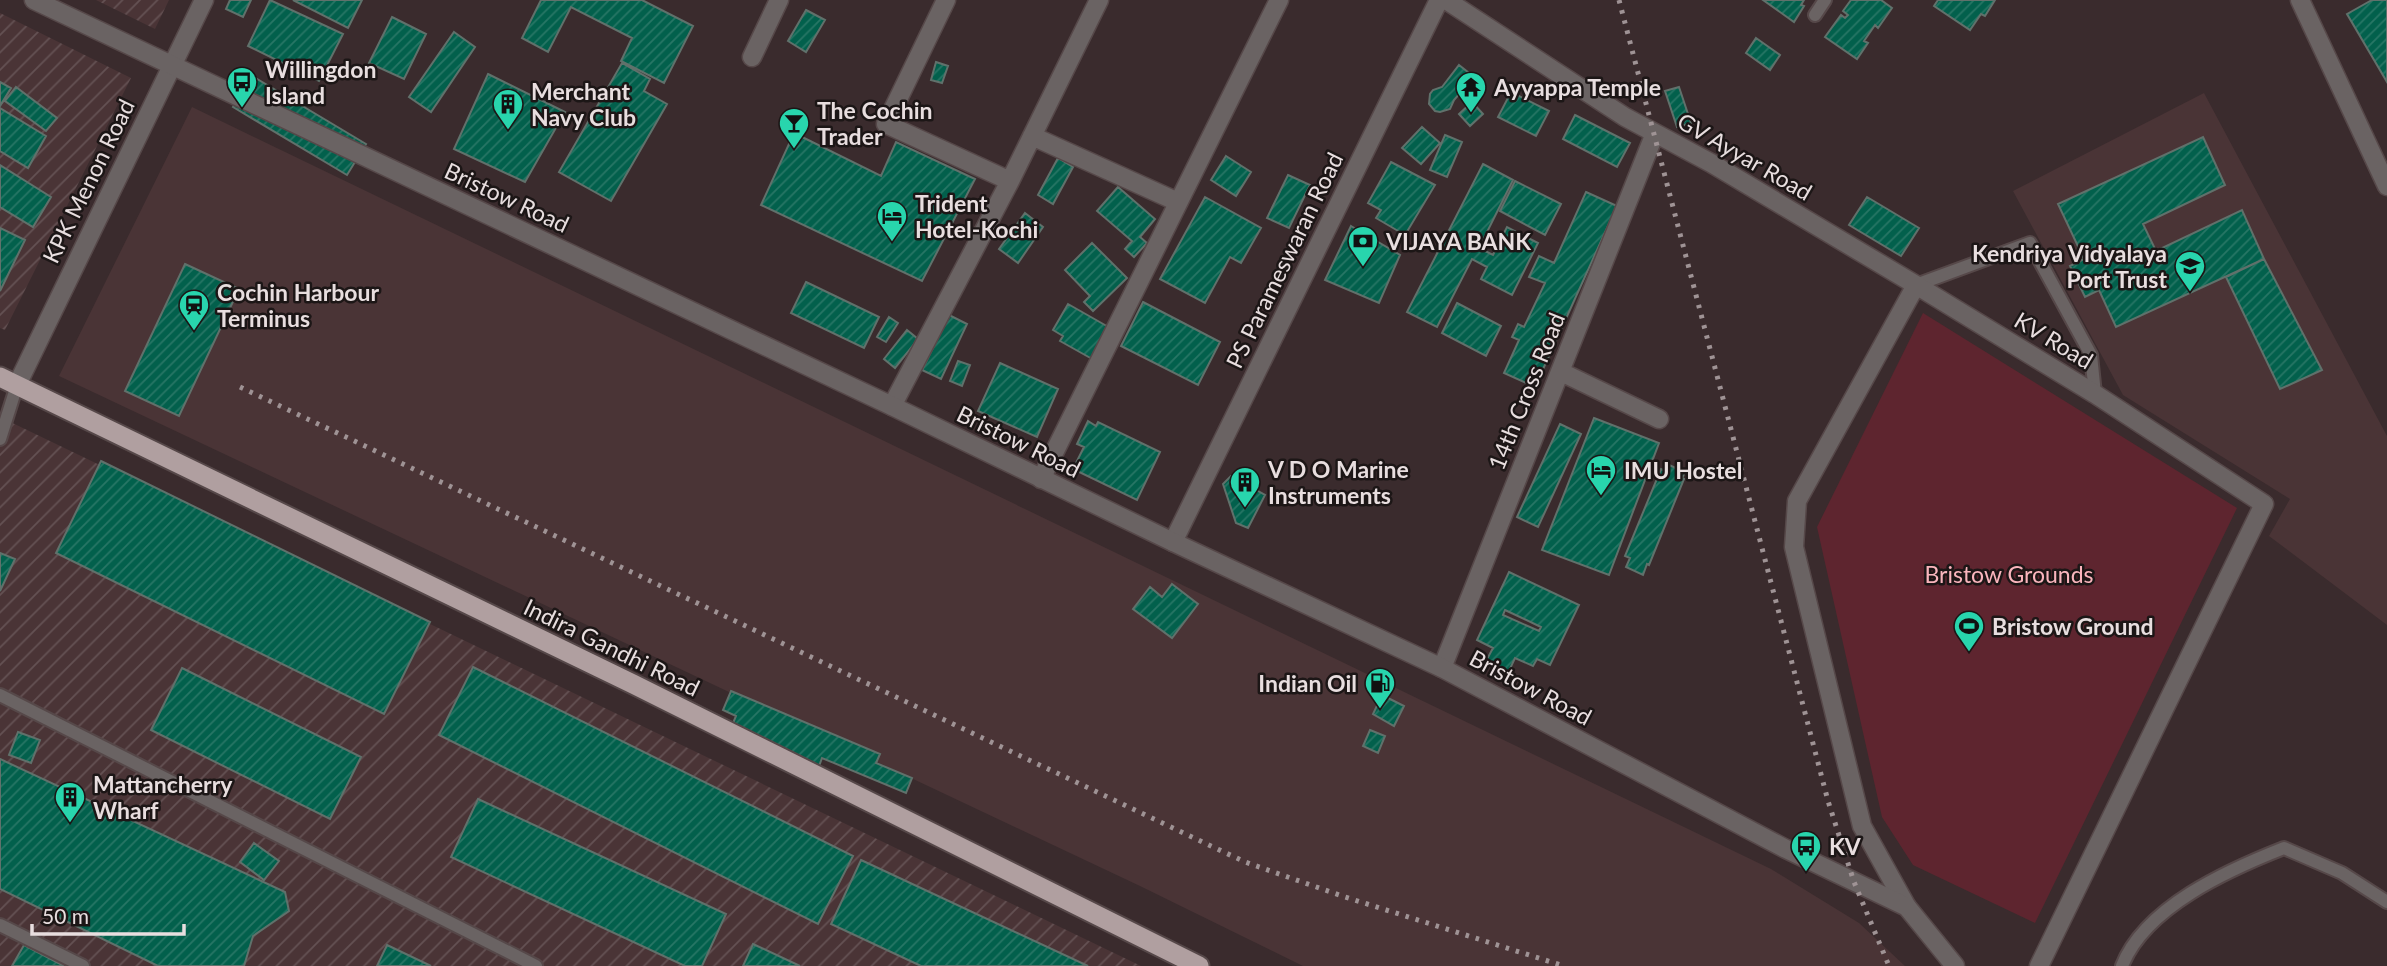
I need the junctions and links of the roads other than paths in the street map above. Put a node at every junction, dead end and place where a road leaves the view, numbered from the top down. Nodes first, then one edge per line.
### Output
1 (34, 0) edge
2 (204, 0) edge
3 (779, 0) edge
4 (946, 0) edge
5 (1099, 0) edge
6 (1279, 0) edge
7 (1439, 0) edge
8 (1446, 0) edge
9 (1825, 0) edge
10 (2300, 0) edge
11 (1815, 15) dead end
12 (752, 57) dead end
13 (171, 66) junction
14 (1654, 133) junction
15 (1032, 136) junction
16 (1010, 181) junction
17 (2387, 186) edge
18 (1178, 202) junction
19 (1916, 285) junction
20 (1561, 372) junction
21 (8, 381) edge
22 (2095, 394) junction
23 (892, 406) junction
24 (1659, 419) dead end
25 (0, 439) edge
26 (1041, 480) junction
27 (1173, 542) junction
28 (1442, 668) junction
29 (0, 695) edge
30 (2387, 902) edge
31 (1907, 907) junction
32 (0, 925) edge
33 (83, 966) edge
34 (536, 966) edge
35 (1199, 966) edge
36 (1955, 966) edge
37 (2039, 966) edge
38 (2122, 966) edge

1 - 13 street, Bristow Road
2 - 13 street, KPK Menon Road
3 - 12 street
4 - 16 street
5 - 15 street
6 - 18 street
7 - 27 street, PS Parameswaran Road
8 - 14 street, GV Ayyar Road
9 - 11 lane
10 - 17 street
13 - 21 street, KPK Menon Road
13 - 23 street, Bristow Road
14 - 19 street, GV Ayyar Road
14 - 20 street, 14th Cross Road
15 - 16 street
15 - 18 street
16 - 23 street
18 - 26 street
19 - 22 street, KV Road
19 - 22 lane
19 - 31 street
20 - 24 street
20 - 28 street, 14th Cross Road
21 - 25 lane
21 - 35 highway, Indira Gandhi Road
22 - 37 street, KV Road
23 - 26 street, Bristow Road
26 - 27 street, Bristow Road
27 - 28 street, Bristow Road
28 - 31 street, Bristow Road
29 - 34 lane
30 - 38 lane
31 - 36 street, Bristow Road
32 - 33 lane

